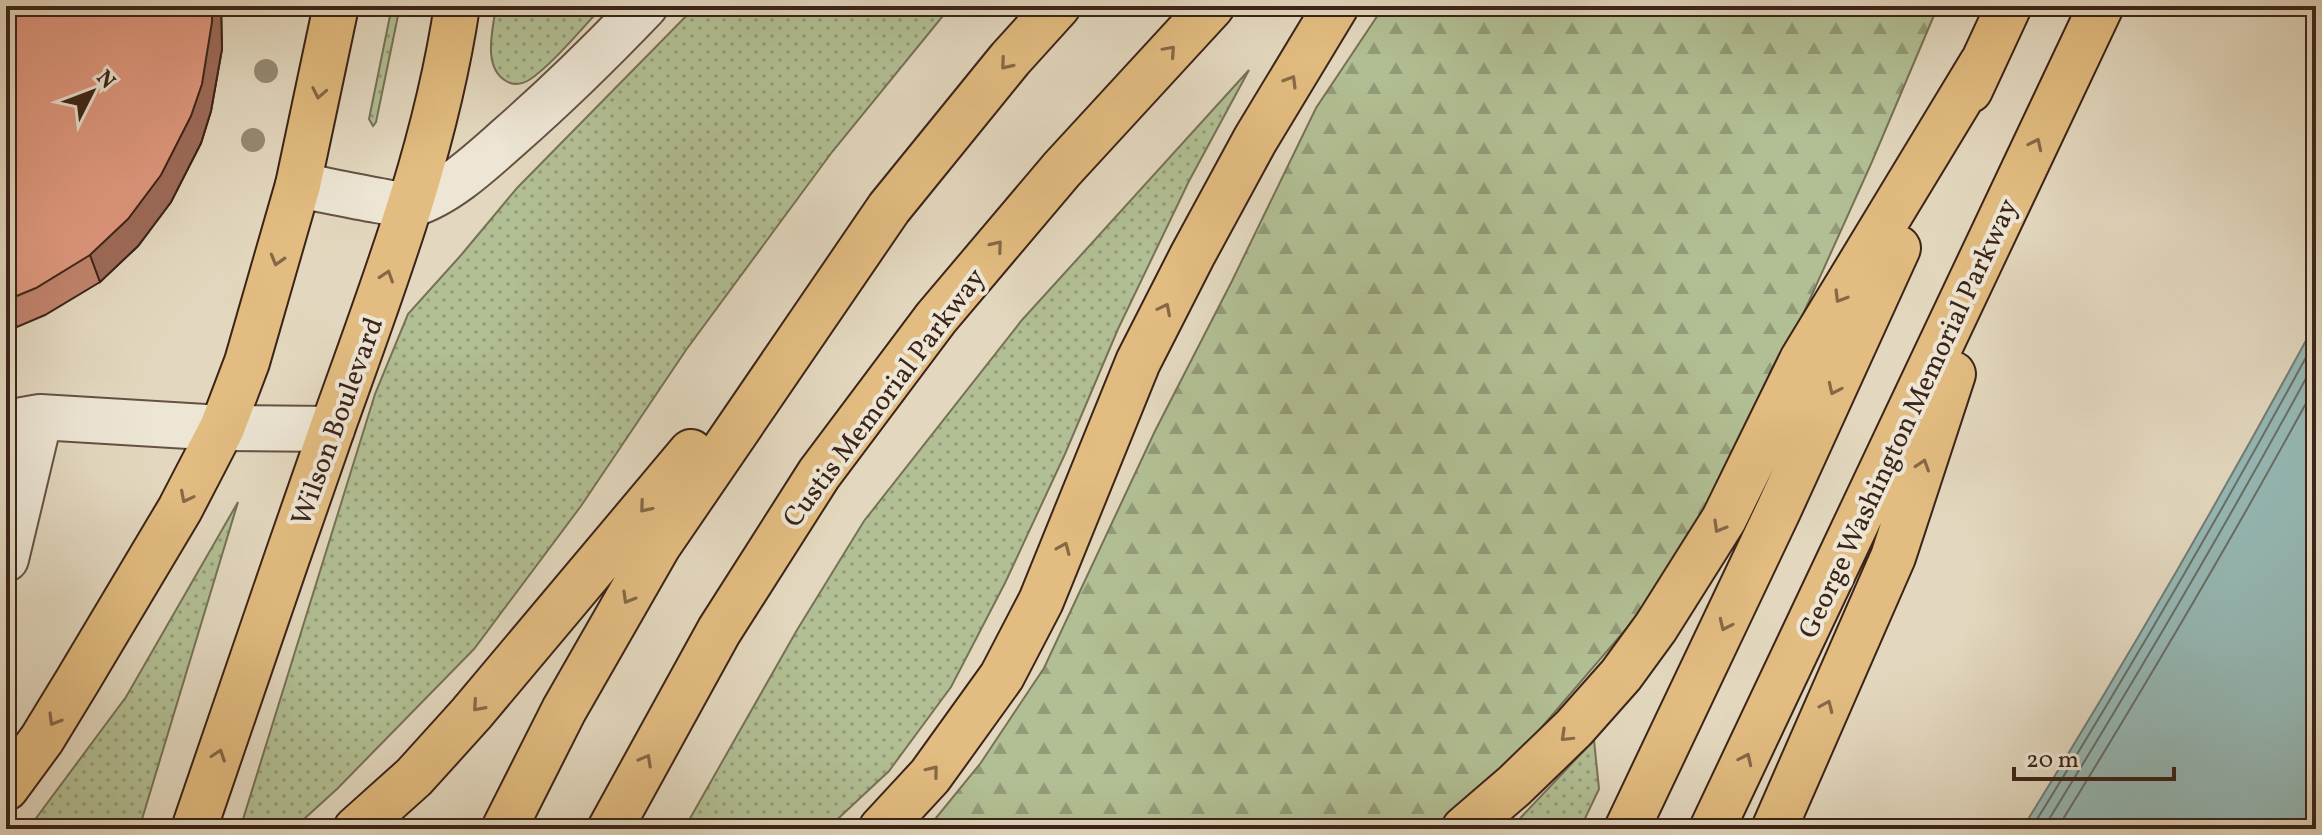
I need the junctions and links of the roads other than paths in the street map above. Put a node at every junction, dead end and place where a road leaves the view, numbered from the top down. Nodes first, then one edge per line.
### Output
1 (336, 6) edge
2 (457, 6) edge
3 (645, 6) edge
4 (1058, 6) edge
5 (1212, 6) edge
6 (1336, 6) edge
7 (2009, 6) edge
8 (2101, 6) edge
9 (1982, 63) junction
10 (298, 185) junction
11 (2014, 191) junction
12 (410, 205) junction
13 (889, 208) junction
14 (23, 420) edge
15 (222, 428) junction
16 (332, 429) junction
17 (6, 559) edge
18 (6, 788) edge
19 (194, 829) edge
20 (356, 829) edge
21 (504, 829) edge
22 (610, 829) edge
23 (881, 829) edge
24 (1464, 829) edge
25 (1627, 829) edge
26 (1712, 829) edge
27 (1774, 829) edge

1 -> 10 main road
2 - 12 main road, Wilson Boulevard
3 - 12 street
4 -> 13 main road
22 -> 5 main road, Custis Memorial Parkway
23 -> 6 main road
7 - 9 main road
11 -> 8 main road, George Washington Memorial Parkway
9 -> 24 main road
9 -> 25 main road
10 - 12 street
10 -> 15 main road
26 -> 11 main road, George Washington Memorial Parkway
27 -> 11 main road
16 -> 12 main road, Wilson Boulevard
13 -> 20 main road
13 -> 21 main road
14 - 15 street
14 - 17 street
15 - 16 street
15 -> 18 main road
19 -> 16 main road, Wilson Boulevard

